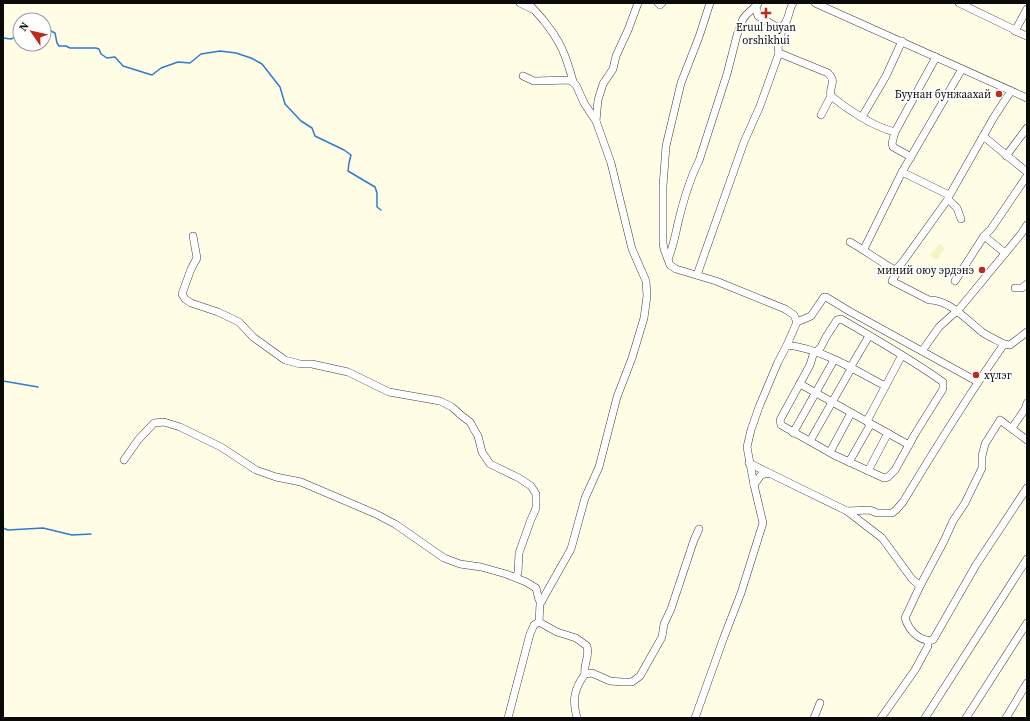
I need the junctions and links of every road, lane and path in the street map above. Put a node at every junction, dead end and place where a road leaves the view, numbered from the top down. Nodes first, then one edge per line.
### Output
1 (520, 3) edge
2 (528, 3) edge
3 (638, 3) edge
4 (658, 3) edge
5 (662, 3) edge
6 (711, 3) edge
7 (793, 3) edge
8 (815, 3) edge
9 (959, 3) edge
10 (758, 5) edge
11 (1027, 10) edge
12 (536, 11) junction
13 (780, 28) junction
14 (1015, 31) junction
15 (1027, 36) edge
16 (902, 42) junction
17 (779, 53) junction
18 (936, 57) junction
19 (962, 69) junction
20 (523, 76) dead end
21 (573, 81) junction
22 (1011, 91) junction
23 (831, 96) junction
24 (1027, 98) edge
25 (821, 115) dead end
26 (862, 117) junction
27 (596, 121) junction
28 (1027, 128) edge
29 (895, 132) junction
30 (983, 136) junction
31 (1006, 156) junction
32 (911, 157) junction
33 (902, 172) junction
34 (1027, 172) edge
35 (1027, 176) edge
36 (949, 197) junction
37 (961, 219) dead end
38 (1027, 225) edge
39 (193, 236) dead end
40 (984, 236) junction
41 (850, 242) dead end
42 (864, 250) junction
43 (1005, 253) junction
44 (668, 259) junction
45 (895, 270) junction
46 (697, 275) junction
47 (955, 281) dead end
48 (1027, 284) edge
49 (1015, 288) dead end
50 (956, 310) junction
51 (797, 322) junction
52 (1027, 332) edge
53 (870, 336) junction
54 (1004, 344) junction
55 (787, 345) junction
56 (922, 351) junction
57 (816, 352) junction
58 (902, 355) junction
59 (834, 360) junction
60 (850, 368) junction
61 (978, 382) junction
62 (800, 384) junction
63 (885, 386) junction
64 (815, 393) junction
65 (832, 402) junction
66 (1027, 403) edge
67 (851, 413) junction
68 (868, 423) junction
69 (1012, 428) junction
70 (793, 433) junction
71 (888, 433) junction
72 (1027, 440) edge
73 (810, 441) junction
74 (909, 445) junction
75 (830, 452) junction
76 (124, 460) dead end
77 (849, 462) junction
78 (749, 463) junction
79 (868, 471) junction
80 (769, 473) junction
81 (754, 485) junction
82 (1027, 488) edge
83 (848, 511) junction
84 (699, 529) dead end
85 (1027, 559) edge
86 (515, 577) junction
87 (920, 586) junction
88 (542, 601) junction
89 (539, 622) junction
90 (1027, 623) edge
91 (928, 641) junction
92 (585, 674) junction
93 (1027, 683) edge
94 (820, 703) dead end
95 (508, 718) edge
96 (577, 718) edge
97 (695, 718) edge
98 (814, 718) edge
99 (881, 718) edge
100 (925, 718) edge
101 (966, 718) edge
102 (1006, 718) edge

1 - 12 street
2 - 12 street
3 - 27 street
4 - 5 street
6 - 44 street
7 - 13 street
8 - 16 street
9 - 14 street
10 - 13 street
10 - 44 street
11 - 14 street
12 - 21 street
13 - 17 street
14 - 15 street
16 - 18 street
16 - 26 street
17 - 23 street
17 - 46 street
18 - 19 street
18 - 29 street
19 - 22 street
19 - 32 street
20 - 21 street
21 - 27 street
22 - 24 street
22 - 30 street
23 - 25 street
23 - 26 street
26 - 29 street
27 - 88 street
28 - 31 street
29 - 32 street
30 - 31 street
30 - 36 street
31 - 34 street
32 - 33 street
33 - 36 street
33 - 42 street
35 - 40 street
36 - 37 street
36 - 45 street
38 - 43 street
39 - 86 street
40 - 43 street
40 - 47 street
41 - 42 street
42 - 45 street
43 - 50 street
44 - 46 street
45 - 50 street
46 - 51 street
48 - 49 street
50 - 54 street
50 - 56 street
51 - 55 street
51 - 56 street
52 - 54 street
53 - 57 street
53 - 58 street
53 - 60 street
54 - 61 street
55 - 57 street
55 - 78 street
56 - 61 street
57 - 59 street
57 - 62 street
58 - 63 street
58 - 74 street
59 - 60 street
59 - 64 street
60 - 63 street
60 - 65 street
61 - 83 street
62 - 64 street
62 - 70 street
63 - 68 street
64 - 65 street
64 - 70 street
65 - 67 street
65 - 73 street
66 - 69 street
67 - 68 street
67 - 75 street
68 - 71 street
68 - 77 street
69 - 72 street
69 - 87 street
70 - 73 street
71 - 74 street
71 - 79 street
73 - 75 street
74 - 79 street
75 - 77 street
76 - 86 street
77 - 79 street
78 - 80 street
78 - 81 street
80 - 81 street
80 - 83 street
81 - 97 street
82 - 91 street
83 - 87 street
84 - 92 street
85 - 100 street
86 - 88 street
87 - 91 street
88 - 89 street
89 - 92 street
89 - 95 street
90 - 101 street
91 - 99 street
92 - 96 street
93 - 102 street
94 - 98 street

